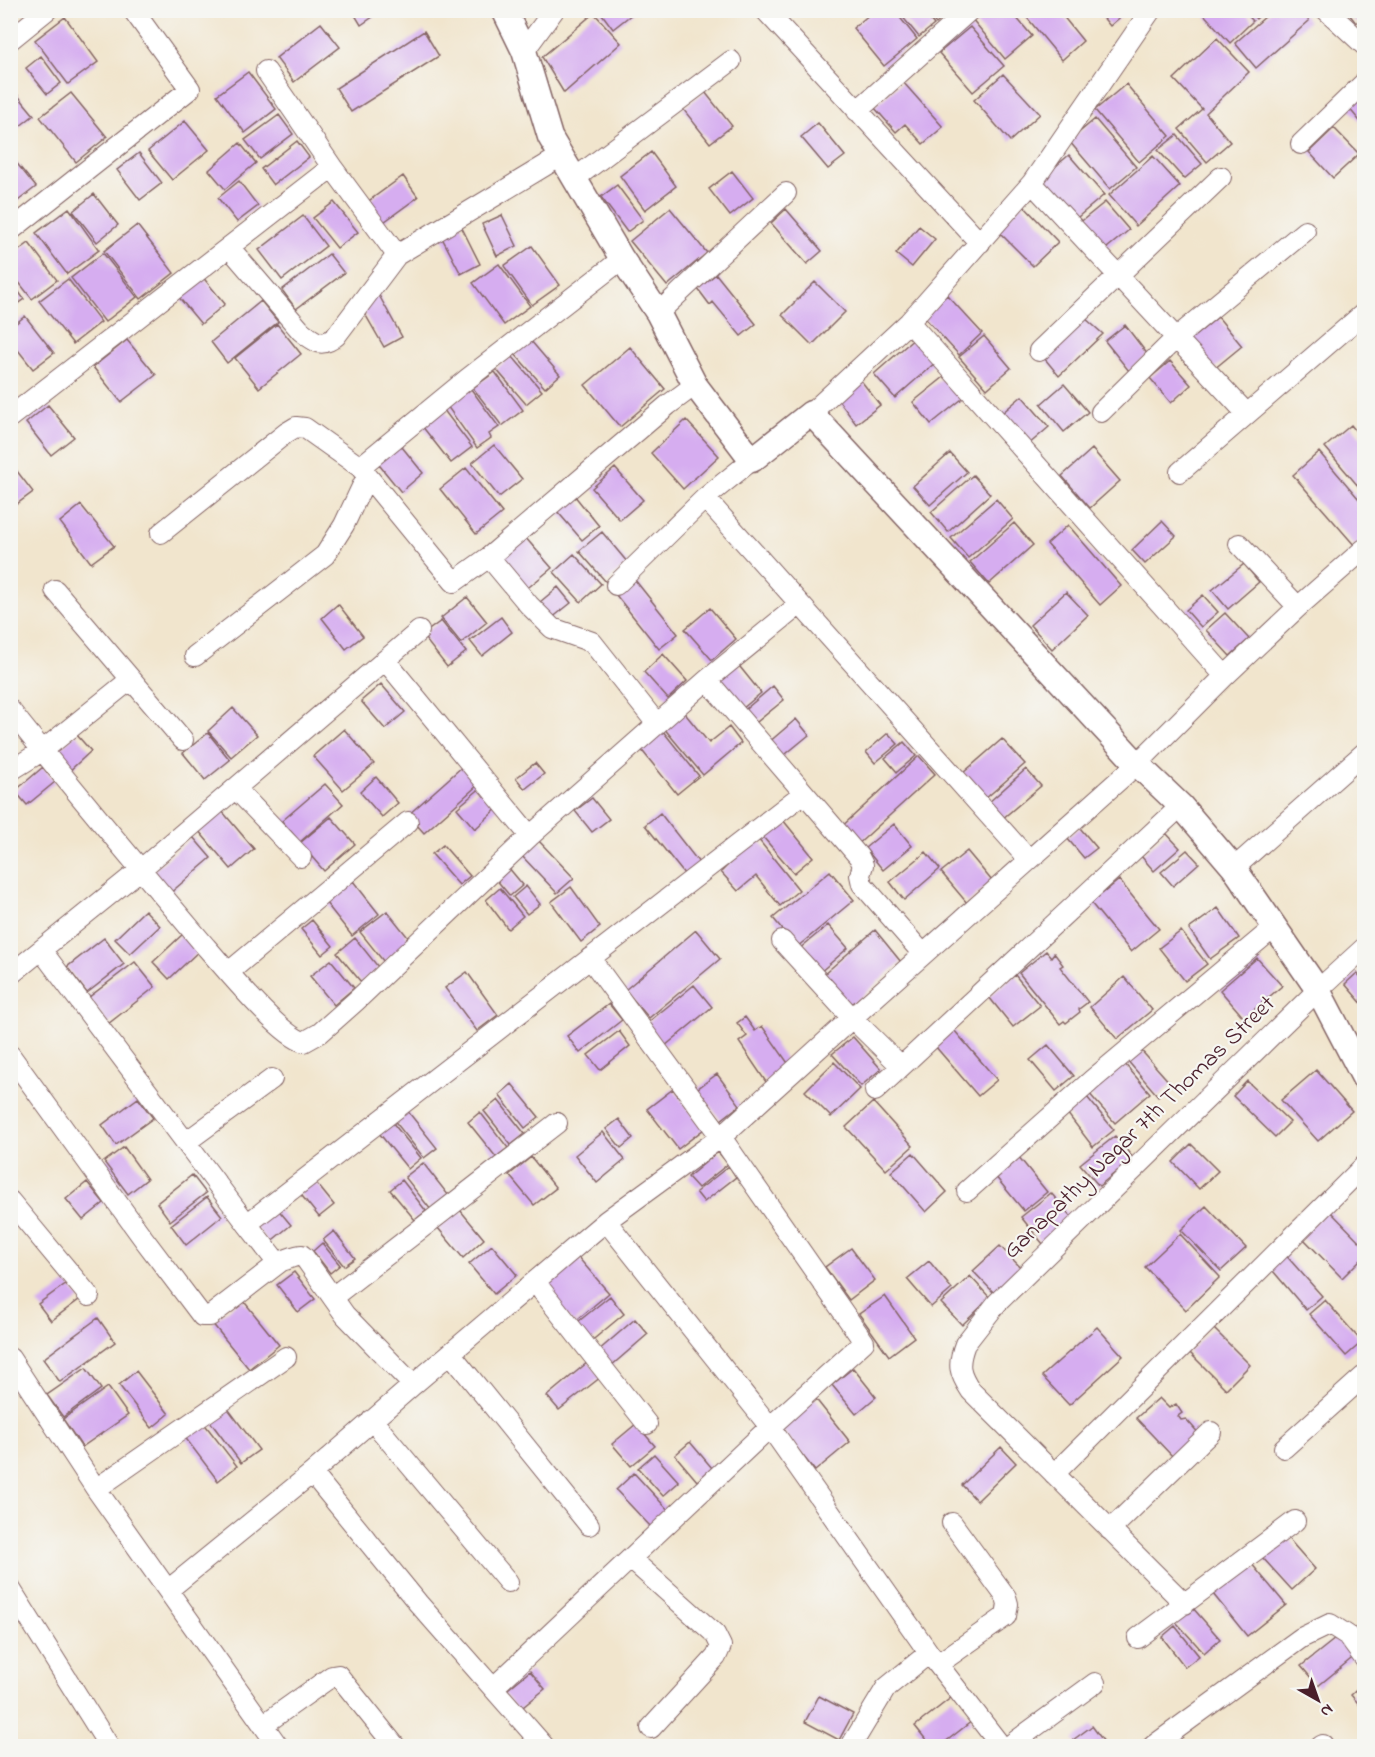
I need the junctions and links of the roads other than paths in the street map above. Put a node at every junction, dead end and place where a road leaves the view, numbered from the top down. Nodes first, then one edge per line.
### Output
1 (47, 10) edge
2 (133, 10) edge
3 (504, 10) edge
4 (554, 10) edge
5 (970, 10) edge
6 (1151, 10) edge
7 (1326, 10) edge
8 (767, 11) edge
9 (10, 40) edge
10 (1365, 45) edge
11 (524, 51) junction
12 (730, 61) dead end
13 (266, 70) dead end
14 (1365, 83) edge
15 (857, 111) junction
16 (1301, 144) dead end
17 (561, 156) junction
18 (332, 167) junction
19 (1221, 177) dead end
20 (573, 179) junction
21 (1032, 183) junction
22 (786, 193) dead end
23 (10, 231) edge
24 (1305, 231) dead end
25 (980, 243) junction
26 (229, 247) junction
27 (397, 255) junction
28 (622, 259) junction
29 (1118, 276) junction
30 (658, 313) junction
31 (1365, 313) edge
32 (909, 322) junction
33 (1176, 338) junction
34 (1039, 351) dead end
35 (695, 385) junction
36 (1101, 412) dead end
37 (811, 413) junction
38 (1247, 414) junction
39 (10, 417) edge
40 (752, 460) junction
41 (363, 472) junction
42 (1180, 472) dead end
43 (705, 498) junction
44 (160, 533) dead end
45 (1239, 544) dead end
46 (1365, 549) edge
47 (489, 557) junction
48 (616, 585) dead end
49 (55, 590) dead end
50 (800, 604) junction
51 (1298, 607) junction
52 (419, 631) dead end
53 (195, 656) dead end
54 (385, 660) junction
55 (1225, 676) junction
56 (130, 680) junction
57 (707, 680) junction
58 (10, 710) edge
59 (657, 724) junction
60 (183, 740) dead end
61 (42, 751) junction
62 (1365, 753) edge
63 (1137, 764) junction
64 (10, 771) edge
65 (236, 789) junction
66 (804, 793) junction
67 (1181, 806) junction
68 (408, 822) dead end
69 (530, 836) junction
70 (301, 857) dead end
71 (1029, 860) junction
72 (1234, 868) junction
73 (140, 870) junction
74 (1276, 926) junction
75 (782, 941) dead end
76 (1365, 948) edge
77 (42, 951) junction
78 (923, 954) junction
79 (590, 958) junction
80 (229, 972) junction
81 (10, 975) edge
82 (1318, 990) junction
83 (852, 1018) junction
84 (10, 1055) edge
85 (900, 1066) junction
86 (1365, 1078) edge
87 (272, 1079) dead end
88 (875, 1091) dead end
89 (557, 1123) dead end
90 (721, 1137) junction
91 (186, 1142) junction
92 (1365, 1166) edge
93 (966, 1191) dead end
94 (10, 1201) edge
95 (606, 1221) junction
96 (248, 1224) junction
97 (280, 1262) junction
98 (534, 1282) junction
99 (89, 1296) dead end
100 (334, 1296) junction
101 (451, 1354) junction
102 (286, 1357) dead end
103 (10, 1358) edge
104 (1365, 1376) edge
105 (413, 1385) junction
106 (372, 1420) junction
107 (647, 1424) dead end
108 (770, 1427) junction
109 (1211, 1432) dead end
110 (1284, 1448) dead end
111 (312, 1473) junction
112 (1054, 1474) junction
113 (96, 1489) junction
114 (1295, 1521) dead end
115 (952, 1523) dead end
116 (589, 1525) dead end
117 (1110, 1530) junction
118 (631, 1559) junction
119 (508, 1582) dead end
120 (10, 1587) edge
121 (168, 1590) junction
122 (1185, 1605) junction
123 (1138, 1638) dead end
124 (933, 1658) junction
125 (1365, 1658) edge
126 (1095, 1683) dead end
127 (493, 1688) junction
128 (263, 1725) junction
129 (651, 1728) dead end
130 (853, 1745) edge
131 (109, 1746) edge
132 (278, 1746) edge
133 (395, 1746) edge
134 (544, 1746) edge
135 (1001, 1746) edge
136 (1009, 1746) edge
137 (1153, 1746) edge

1 - 9 street
2 - 23 street
3 - 11 street
4 - 11 street
5 - 15 street
6 - 21 street
7 - 10 street
8 - 15 street
11 - 17 street
12 - 20 street
13 - 18 street
14 - 16 street
15 - 25 street
17 - 20 street
17 - 27 street
18 - 26 street
18 - 27 street
19 - 29 street
20 - 28 street
21 - 25 street
21 - 29 street
22 - 30 street
24 - 33 street
25 - 32 street
26 - 27 street
26 - 39 street
28 - 30 street
28 - 41 street
29 - 33 street
29 - 34 street
30 - 35 street
31 - 38 street
32 - 37 street
32 - 55 street
33 - 36 street
33 - 38 street
35 - 40 street
35 - 47 street
37 - 40 street
37 - 63 street
38 - 42 street
40 - 43 street
41 - 44 street
41 - 47 street
41 - 53 street
43 - 48 street
43 - 50 street
45 - 51 street
46 - 51 street
47 - 59 street
49 - 56 street
50 - 57 street
50 - 71 street
51 - 55 street
52 - 54 street
54 - 65 street
54 - 69 street
55 - 63 street
56 - 60 street
56 - 61 street
57 - 59 street
57 - 66 street
58 - 61 street
59 - 69 street
61 - 64 street
61 - 73 street
62 - 72 street
63 - 67 street
63 - 71 street
65 - 70 street
65 - 73 street
66 - 78 street
66 - 79 street
67 - 72 street
67 - 85 street
68 - 80 street
69 - 80 street
71 - 78 street
72 - 74 street
73 - 77 street
73 - 80 street
74 - 82 street
74 - 93 street
75 - 83 street
76 - 82 street, Ganapathy Nagar 7th Thomas Street
77 - 81 street
77 - 91 street
78 - 83 street
79 - 90 street
79 - 96 street
82 - 86 street
82 - 112 street, Ganapathy Nagar 7th Thomas Street
83 - 85 street
83 - 90 street
84 - 97 street
85 - 88 street
87 - 91 street
89 - 100 street
90 - 95 street
90 - 108 street
91 - 96 street
92 - 112 street
94 - 99 street
95 - 98 street
95 - 108 street
96 - 97 street
97 - 100 street
98 - 101 street
98 - 107 street
100 - 105 street
101 - 105 street
101 - 116 street
102 - 113 street
103 - 113 street
104 - 110 street
105 - 106 street
106 - 111 street
106 - 119 street
108 - 118 street
108 - 124 street
109 - 117 street
111 - 121 street
111 - 127 street
112 - 117 street, Ganapathy Nagar 7th Thomas Street
113 - 121 street
114 - 122 street
115 - 124 street
117 - 122 street, Ganapathy Nagar 7th Thomas Street
118 - 127 street
118 - 129 street
120 - 131 street
121 - 128 street
122 - 123 street
124 - 130 street
124 - 135 street
125 - 137 street
126 - 136 street
127 - 134 street
128 - 132 street
128 - 133 street

